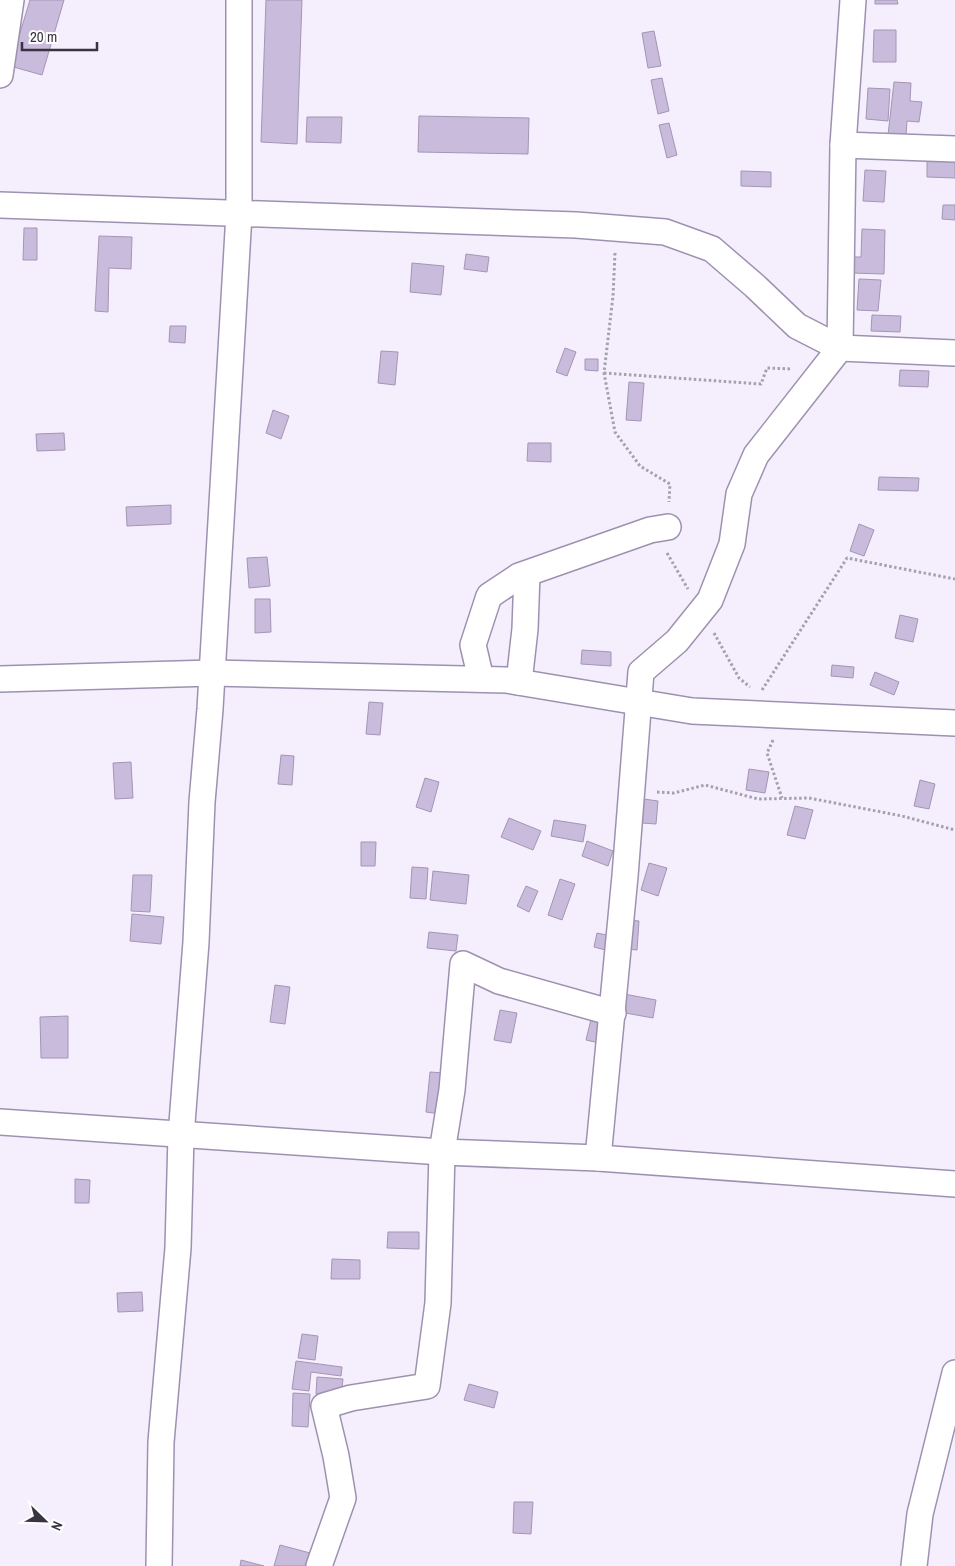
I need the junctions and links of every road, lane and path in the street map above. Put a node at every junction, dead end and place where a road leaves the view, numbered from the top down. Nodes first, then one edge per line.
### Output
1 (11, 0) edge
2 (239, 0) edge
3 (853, 0) edge
4 (0, 75) edge
5 (843, 145) junction
6 (955, 149) edge
7 (0, 206) edge
8 (238, 214) junction
9 (840, 348) junction
10 (955, 353) edge
11 (823, 370) junction
12 (604, 373) dead end
13 (668, 527) dead end
14 (526, 574) junction
15 (955, 579) edge
16 (212, 673) junction
17 (0, 679) edge
18 (481, 679) junction
19 (519, 682) junction
20 (759, 695) dead end
21 (640, 702) junction
22 (954, 726) edge
23 (633, 789) junction
24 (955, 830) edge
25 (613, 1013) junction
26 (0, 1122) edge
27 (181, 1136) junction
28 (442, 1152) junction
29 (598, 1158) junction
30 (955, 1184) edge
31 (955, 1373) edge
32 (159, 1566) edge
33 (319, 1566) edge
34 (914, 1566) edge

1 - 4 street
2 - 8 street
3 - 5 street
5 - 6 street
5 - 9 street
7 - 8 street
8 - 9 street
8 - 16 street
9 - 10 street
9 - 11 street
11 - 12 path
11 - 21 street
13 - 14 street
14 - 18 street
14 - 19 street
15 - 20 path
16 - 17 street
16 - 18 street
16 - 27 street
18 - 19 street
19 - 21 street
21 - 22 street
21 - 23 street
23 - 24 path
23 - 25 street
25 - 28 street
25 - 29 street
26 - 27 street
27 - 28 street
27 - 32 street
28 - 29 street
28 - 33 street
29 - 30 street
31 - 34 street

